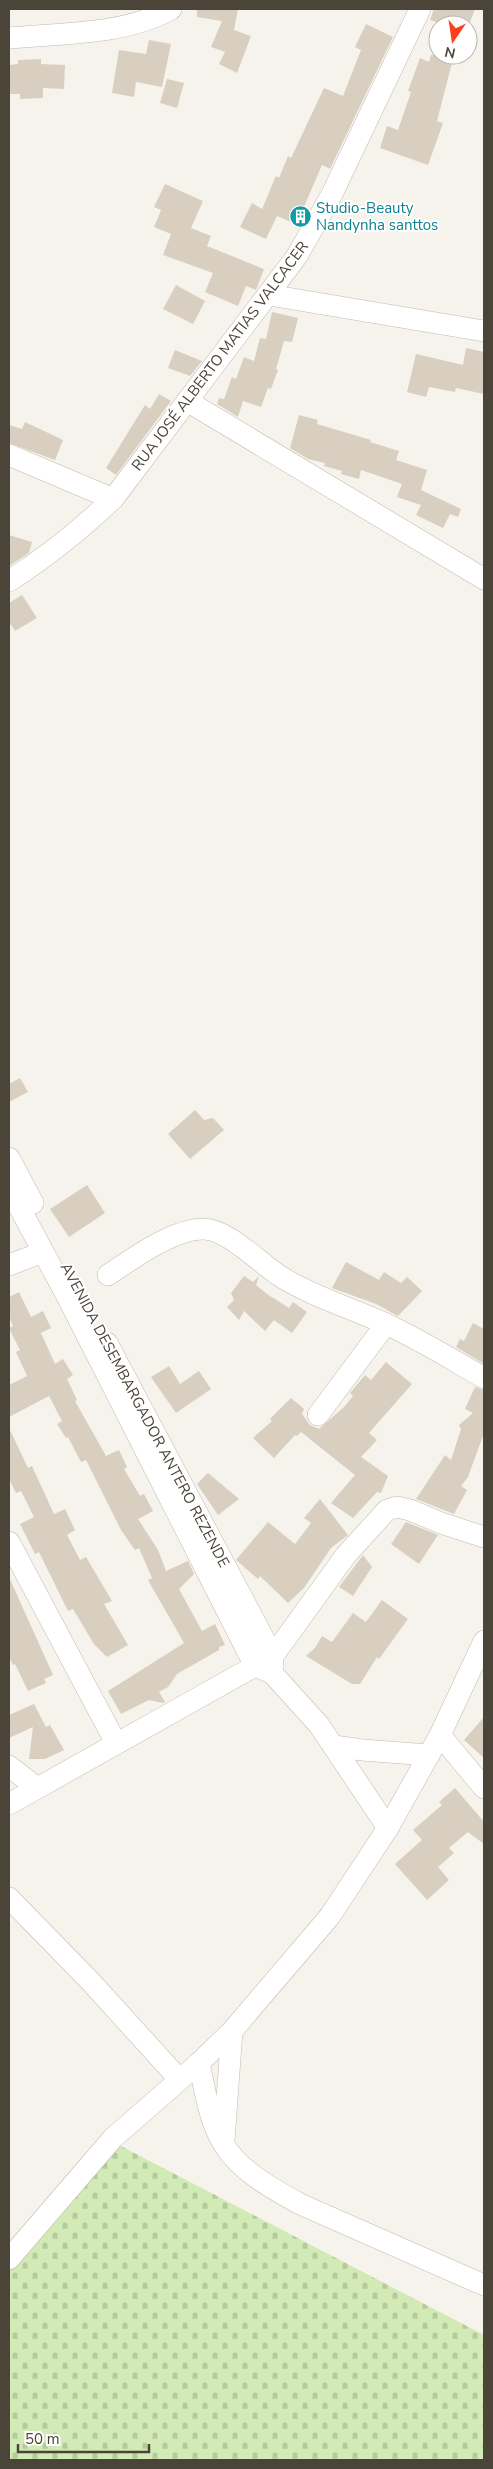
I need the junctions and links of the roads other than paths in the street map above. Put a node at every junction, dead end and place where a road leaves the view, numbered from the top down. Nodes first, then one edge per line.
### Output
1 (171, 9) edge
2 (420, 9) edge
3 (9, 38) edge
4 (269, 295) junction
5 (484, 331) edge
6 (187, 402) junction
7 (9, 455) edge
8 (113, 499) junction
9 (484, 579) edge
10 (9, 581) edge
11 (9, 1158) edge
12 (9, 1188) edge
13 (29, 1212) junction
14 (43, 1252) junction
15 (9, 1265) edge
16 (108, 1275) dead end
17 (386, 1324) junction
18 (484, 1378) edge
19 (318, 1415) dead end
20 (180, 1498) junction
21 (484, 1537) edge
22 (9, 1542) edge
23 (484, 1641) edge
24 (266, 1665) junction
25 (440, 1735) junction
26 (116, 1743) junction
27 (334, 1746) junction
28 (428, 1755) junction
29 (9, 1766) edge
30 (37, 1788) junction
31 (484, 1788) edge
32 (9, 1804) edge
33 (388, 1828) junction
34 (9, 1898) edge
35 (232, 2031) junction
36 (199, 2063) junction
37 (180, 2079) junction
38 (224, 2145) junction
39 (9, 2259) edge
40 (484, 2285) edge

1 - 3 street
2 - 4 street, RUA JOSÉ ALBERTO MATIAS VALCACER
4 - 5 street
4 - 6 street, RUA JOSÉ ALBERTO MATIAS VALCACER
6 - 8 street, RUA JOSÉ ALBERTO MATIAS VALCACER
6 - 9 street
7 - 8 street
8 - 10 street, RUA JOSÉ ALBERTO MATIAS VALCACER
11 - 13 street, AVENIDA DESEMBARGADOR ANTERO REZENDE
12 - 13 street, AVENIDA DESEMBARGADOR ANTERO REZENDE
13 - 14 street, AVENIDA DESEMBARGADOR ANTERO REZENDE
13 - 20 street, AVENIDA DESEMBARGADOR ANTERO REZENDE
14 - 15 street
14 - 20 street, AVENIDA DESEMBARGADOR ANTERO REZENDE
16 - 17 street
17 - 18 street
17 - 19 street
20 - 24 street, AVENIDA DESEMBARGADOR ANTERO REZENDE
21 - 24 street
22 - 26 street
23 - 25 street
24 - 26 street
24 - 27 street, AVENIDA DESEMBARGADOR ANTERO REZENDE
25 - 28 street
25 - 31 street
26 - 30 street
27 - 28 street
27 - 33 street, AVENIDA DESEMBARGADOR ANTERO REZENDE
28 - 33 street
29 - 30 street
30 - 32 street
33 - 35 street
34 - 37 street
35 - 36 street
35 - 38 street
36 - 37 street
36 - 38 street
37 - 39 street
38 - 40 street

